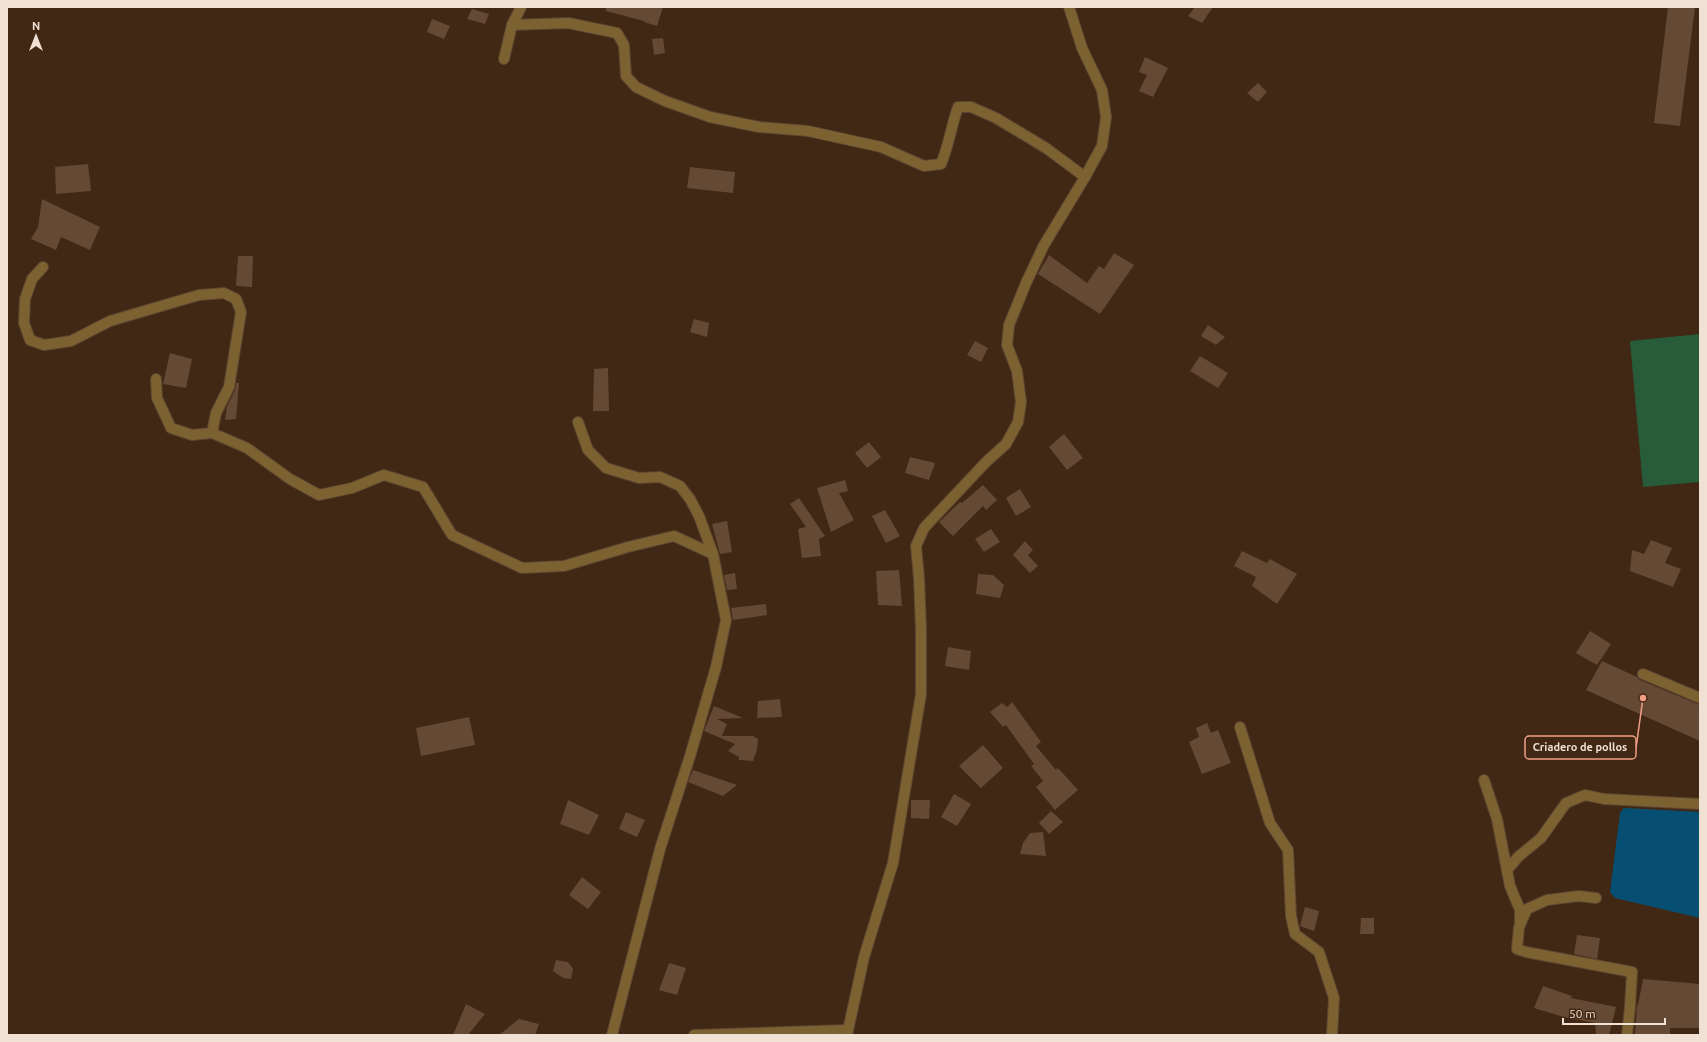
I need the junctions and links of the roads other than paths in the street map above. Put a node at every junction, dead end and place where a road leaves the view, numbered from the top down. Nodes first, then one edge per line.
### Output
1 (521, 7) edge
2 (1069, 7) edge
3 (512, 25) junction
4 (504, 59) dead end
5 (1086, 177) junction
6 (43, 267) dead end
7 (156, 379) dead end
8 (578, 422) dead end
9 (212, 433) junction
10 (713, 554) junction
11 (1643, 674) dead end
12 (1700, 698) edge
13 (1240, 727) dead end
14 (1484, 780) dead end
15 (1700, 804) edge
16 (1507, 870) junction
17 (1596, 898) dead end
18 (1519, 927) junction
19 (847, 1032) edge
20 (612, 1035) edge
21 (694, 1035) edge
22 (1332, 1035) edge
23 (1627, 1035) edge

1 - 3 street
2 - 5 street
3 - 4 street
3 - 5 street
5 - 19 street
6 - 9 street
7 - 9 street
8 - 10 street
9 - 10 street
10 - 20 street
11 - 12 street
13 - 22 street
14 - 16 street
15 - 16 street
16 - 18 street
17 - 18 street
18 - 23 street
19 - 21 street

